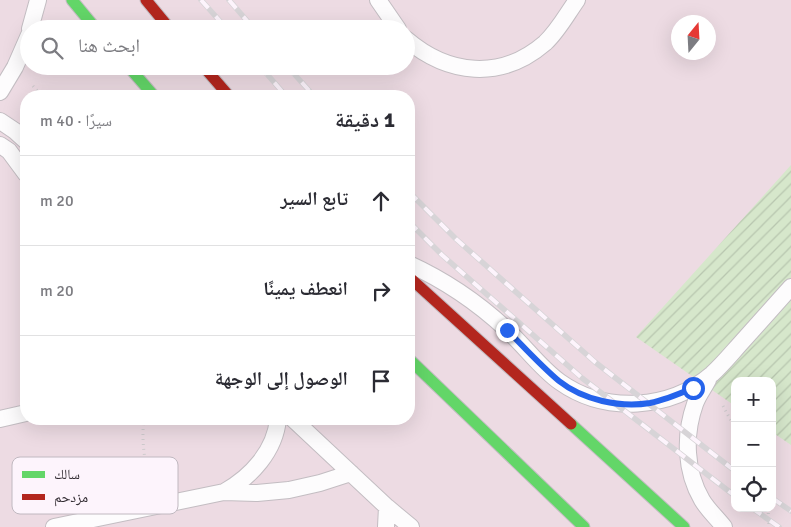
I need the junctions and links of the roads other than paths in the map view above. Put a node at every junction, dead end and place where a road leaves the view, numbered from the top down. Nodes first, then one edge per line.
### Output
1 (38, 0) edge
2 (72, 0) edge
3 (146, 0) edge
4 (378, 0) edge
5 (576, 0) edge
6 (32, 20) edge
7 (89, 20) edge
8 (163, 20) edge
9 (392, 20) edge
10 (415, 46) edge
11 (20, 56) edge
12 (136, 75) edge
13 (211, 75) edge
14 (149, 90) edge
15 (224, 90) edge
16 (0, 92) edge
17 (0, 121) edge
18 (20, 136) edge
19 (0, 145) edge
20 (20, 166) edge
21 (415, 267) edge
22 (415, 282) edge
23 (791, 287) edge
24 (415, 365) edge
25 (712, 374) junction
26 (20, 414) edge
27 (0, 419) edge
28 (276, 425) edge
29 (299, 425) edge
30 (351, 473) junction
31 (224, 492) junction
32 (178, 501) edge
33 (387, 507) junction
34 (116, 514) edge
35 (54, 527) edge
36 (386, 527) edge
37 (411, 527) edge
38 (584, 527) edge
39 (684, 527) edge
40 (724, 527) edge

1 - 6 lane
2 - 7 main road
3 - 8 main road
4 - 9 lane
5 - 10 lane
11 - 16 lane
12 - 14 main road
13 - 15 main road
17 - 18 lane
19 - 20 lane
21 - 25 lane
22 - 39 main road
23 - 25 lane
24 - 38 main road
25 - 40 lane
26 - 27 lane
28 - 31 lane
29 - 30 lane
30 - 31 lane
30 - 33 lane
31 - 32 lane
33 - 36 lane
33 - 37 lane
34 - 35 lane

